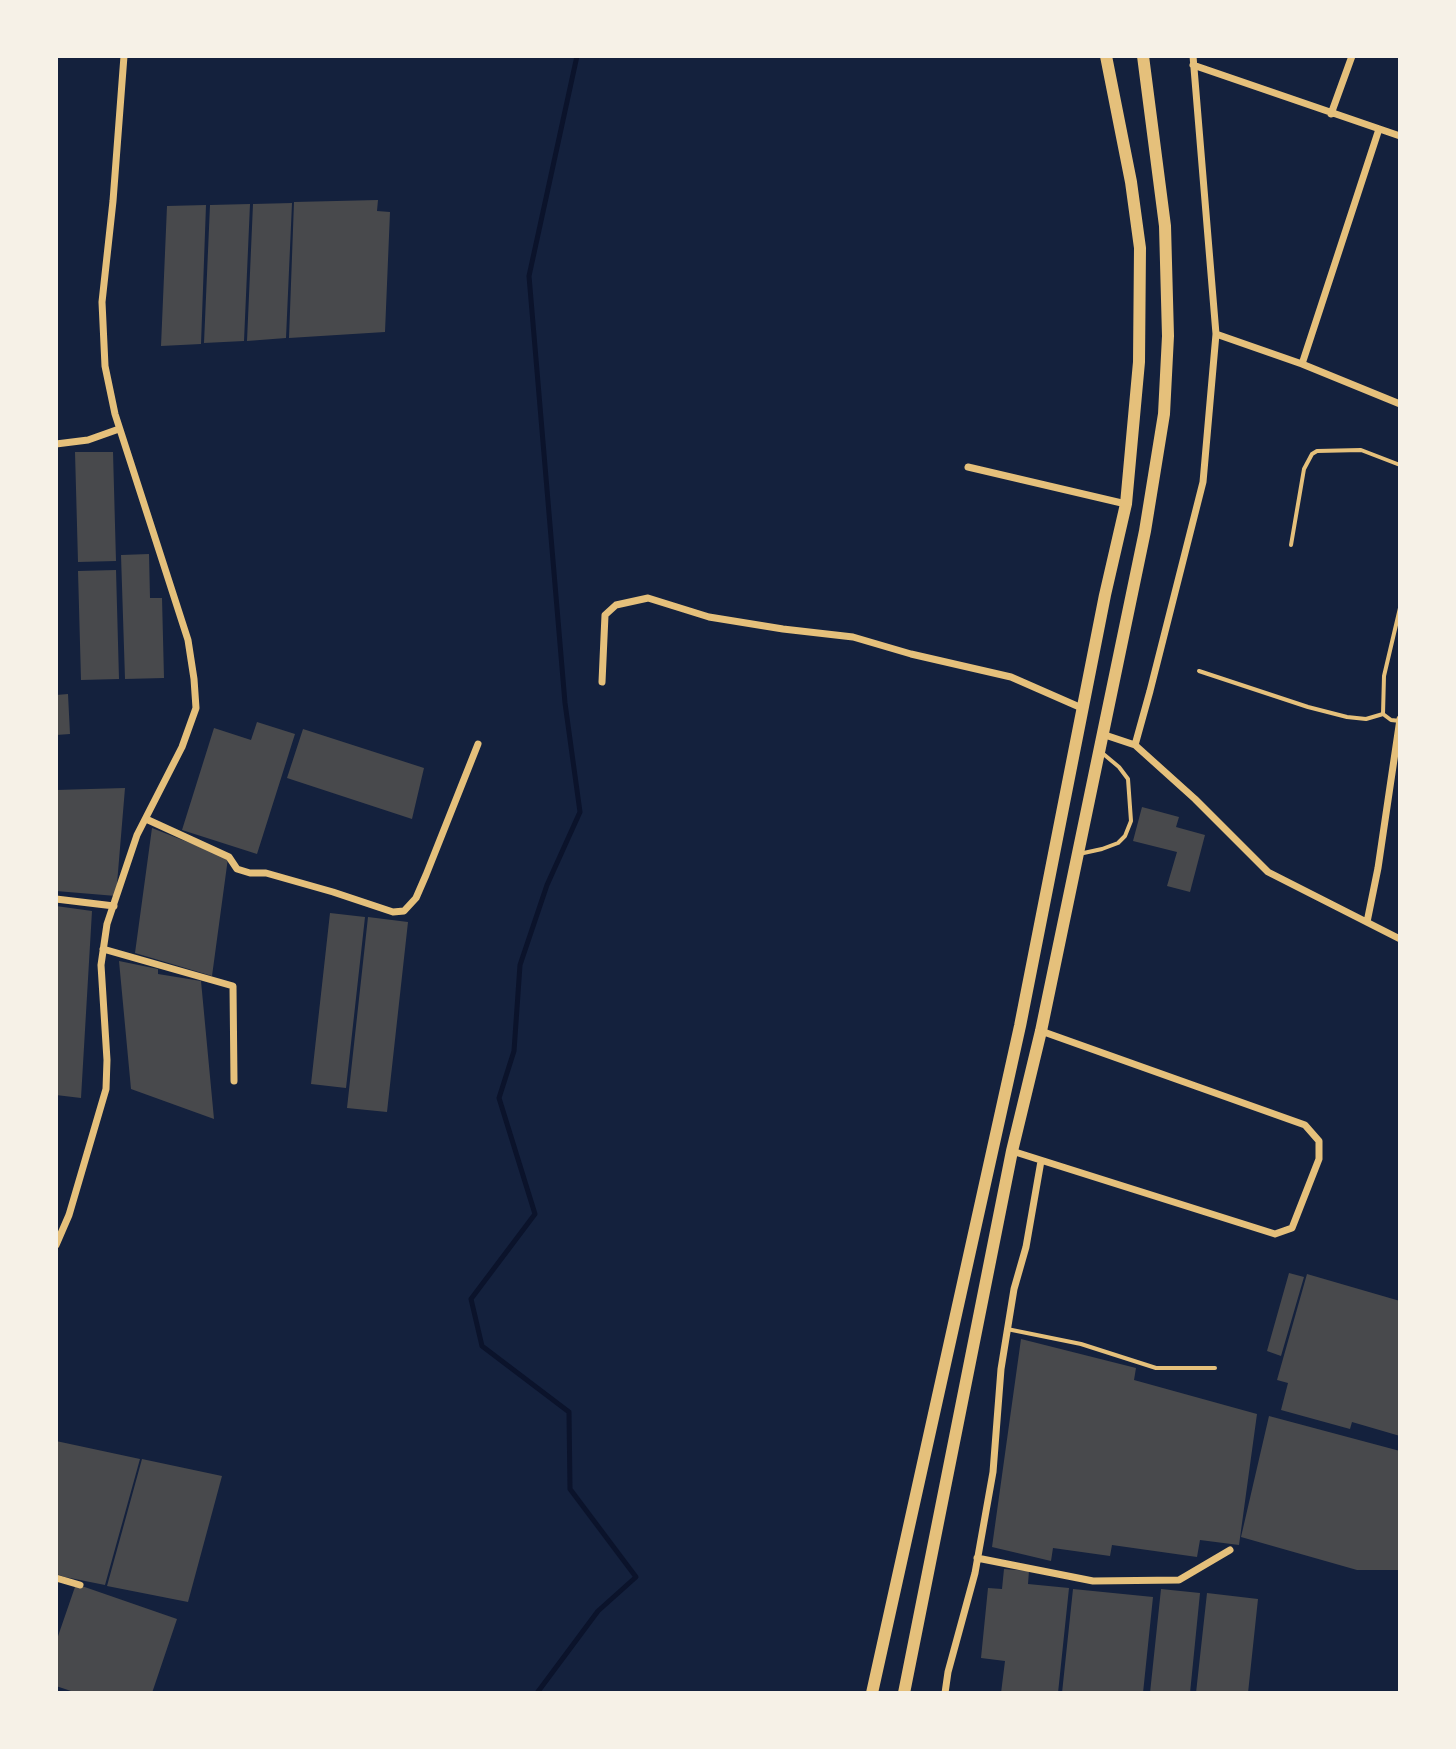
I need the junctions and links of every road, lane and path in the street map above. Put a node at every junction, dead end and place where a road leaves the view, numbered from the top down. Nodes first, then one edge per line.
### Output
1 (124, 56) edge
2 (1106, 56) edge
3 (1143, 56) edge
4 (1352, 56) edge
5 (1193, 60) edge
6 (1331, 114) junction
7 (1379, 129) junction
8 (1400, 136) edge
9 (1216, 334) junction
10 (1302, 364) junction
11 (1400, 404) edge
12 (119, 429) junction
13 (56, 444) edge
14 (1400, 465) edge
15 (968, 467) dead end
16 (1126, 504) junction
17 (1291, 545) dead end
18 (1400, 608) edge
19 (1199, 671) dead end
20 (602, 682) dead end
21 (1084, 709) junction
22 (1383, 714) junction
23 (1400, 720) edge
24 (1102, 734) junction
25 (478, 744) dead end
26 (1135, 745) junction
27 (1099, 751) junction
28 (146, 819) junction
29 (1078, 854) junction
30 (56, 899) edge
31 (114, 906) junction
32 (1367, 922) junction
33 (1400, 939) edge
34 (103, 949) junction
35 (1041, 1031) junction
36 (234, 1081) dead end
37 (1012, 1151) junction
38 (1041, 1161) junction
39 (56, 1245) edge
40 (1007, 1329) junction
41 (1215, 1368) dead end
42 (1230, 1550) dead end
43 (977, 1558) junction
44 (56, 1578) edge
45 (80, 1585) dead end
46 (872, 1693) edge
47 (904, 1693) edge
48 (945, 1693) edge

1 - 12 street
2 - 16 main road
3 - 24 main road
4 - 6 street
5 - 6 street
5 - 9 street
6 - 7 street
7 - 8 street
7 - 10 street
9 - 10 street
9 - 26 street
10 - 11 street
12 - 13 street
12 - 28 street
14 - 17 lane
15 - 16 street
16 - 21 main road
18 - 22 lane
19 - 22 lane
20 - 21 street
21 - 46 main road
22 - 23 lane
23 - 32 street
24 - 26 street
24 - 27 main road
25 - 28 street
26 - 32 street
27 - 29 main road
27 - 29 lane
28 - 31 street
29 - 35 main road
30 - 31 street
31 - 34 street
32 - 33 street
34 - 36 street
34 - 39 street
35 - 37 main road
35 - 38 street
37 - 38 street
37 - 47 main road
38 - 40 street
40 - 41 lane
40 - 43 street
42 - 43 street
43 - 48 street
44 - 45 street

